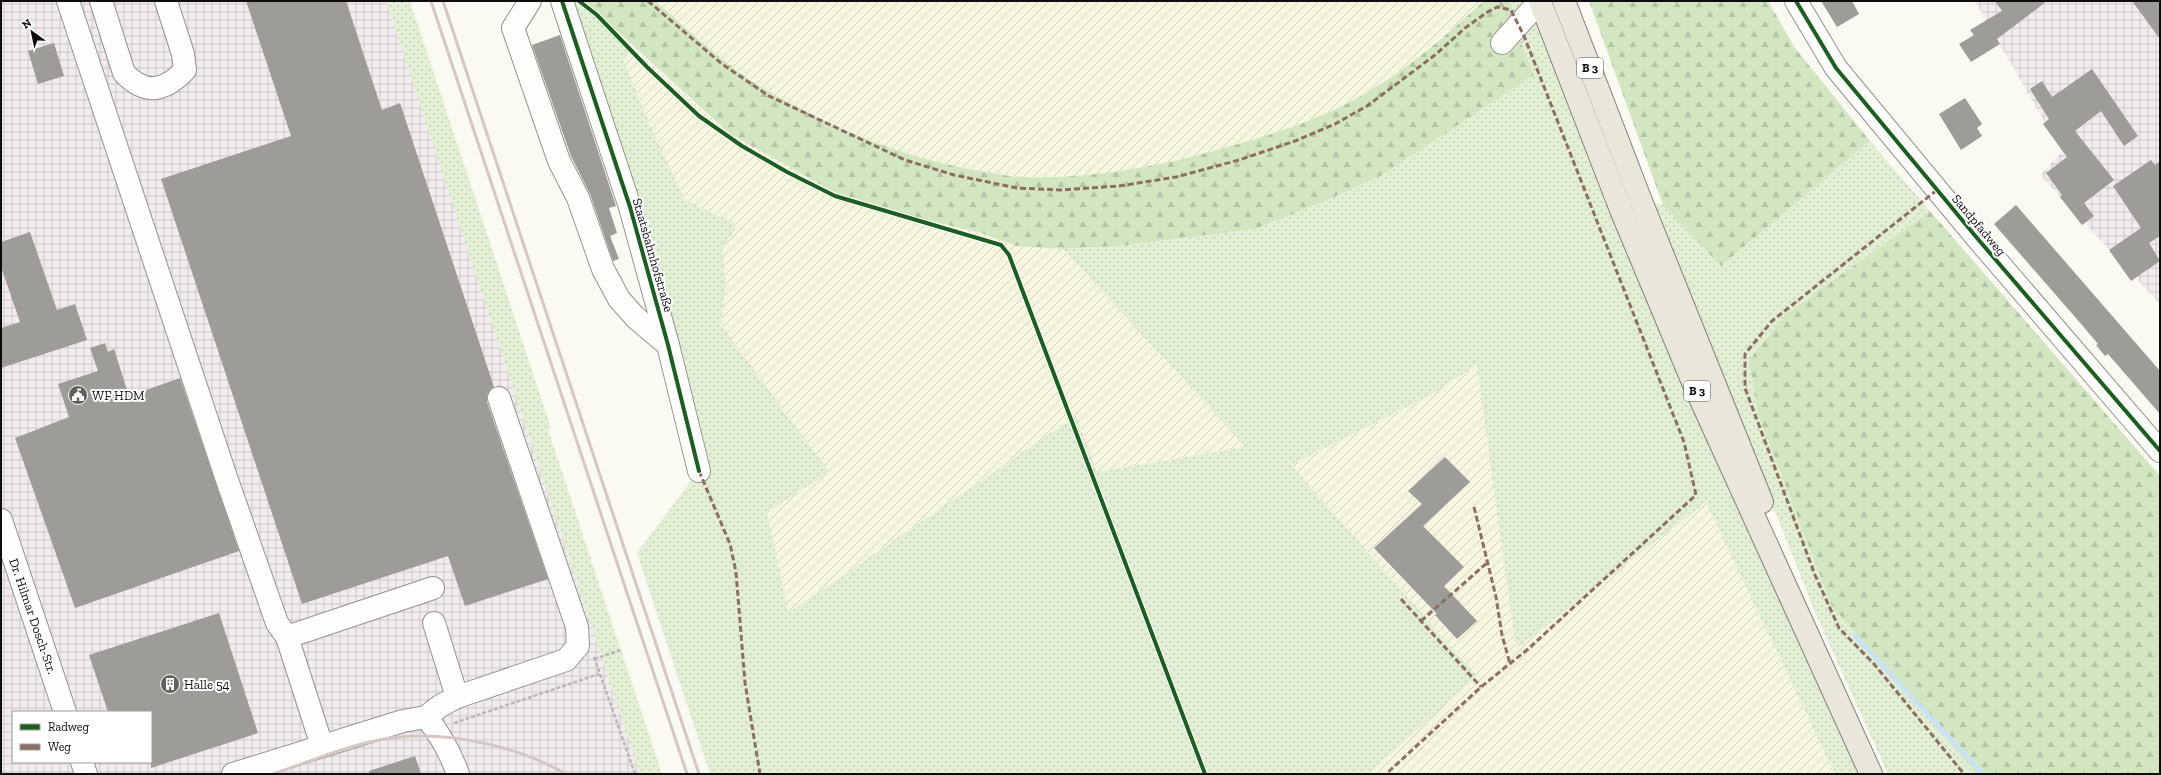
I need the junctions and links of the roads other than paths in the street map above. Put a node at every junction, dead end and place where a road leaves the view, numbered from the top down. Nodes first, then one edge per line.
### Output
1 (68, 1) edge
2 (100, 1) edge
3 (166, 1) edge
4 (530, 1) edge
5 (562, 1) edge
6 (1540, 1) edge
7 (1564, 1) edge
8 (1796, 1) edge
9 (1502, 43) dead end
10 (668, 344) junction
11 (499, 398) dead end
12 (2160, 451) edge
13 (699, 472) dead end
14 (1, 520) edge
15 (433, 588) dead end
16 (434, 623) dead end
17 (287, 637) junction
18 (457, 697) junction
19 (65, 711) edge
20 (432, 723) junction
21 (322, 746) junction
22 (82, 763) edge
23 (86, 774) edge
24 (233, 774) edge
25 (458, 774) edge
26 (1871, 774) edge
27 (1876, 774) edge

1 - 17 street
2 - 3 street
4 - 10 street
5 - 10 street, Staatsbahnhofstraße
6 - 9 street
6 - 26 main road, B 3
7 - 27 main road, B 3
8 - 12 street, Sandpfadweg
10 - 13 street, Staatsbahnhofstraße
11 - 18 street
14 - 19 street, Dr. Hilmar Dosch-Str.
15 - 17 street
16 - 18 street
17 - 21 street
18 - 20 street
20 - 21 street
20 - 25 street
21 - 24 street
22 - 23 street

